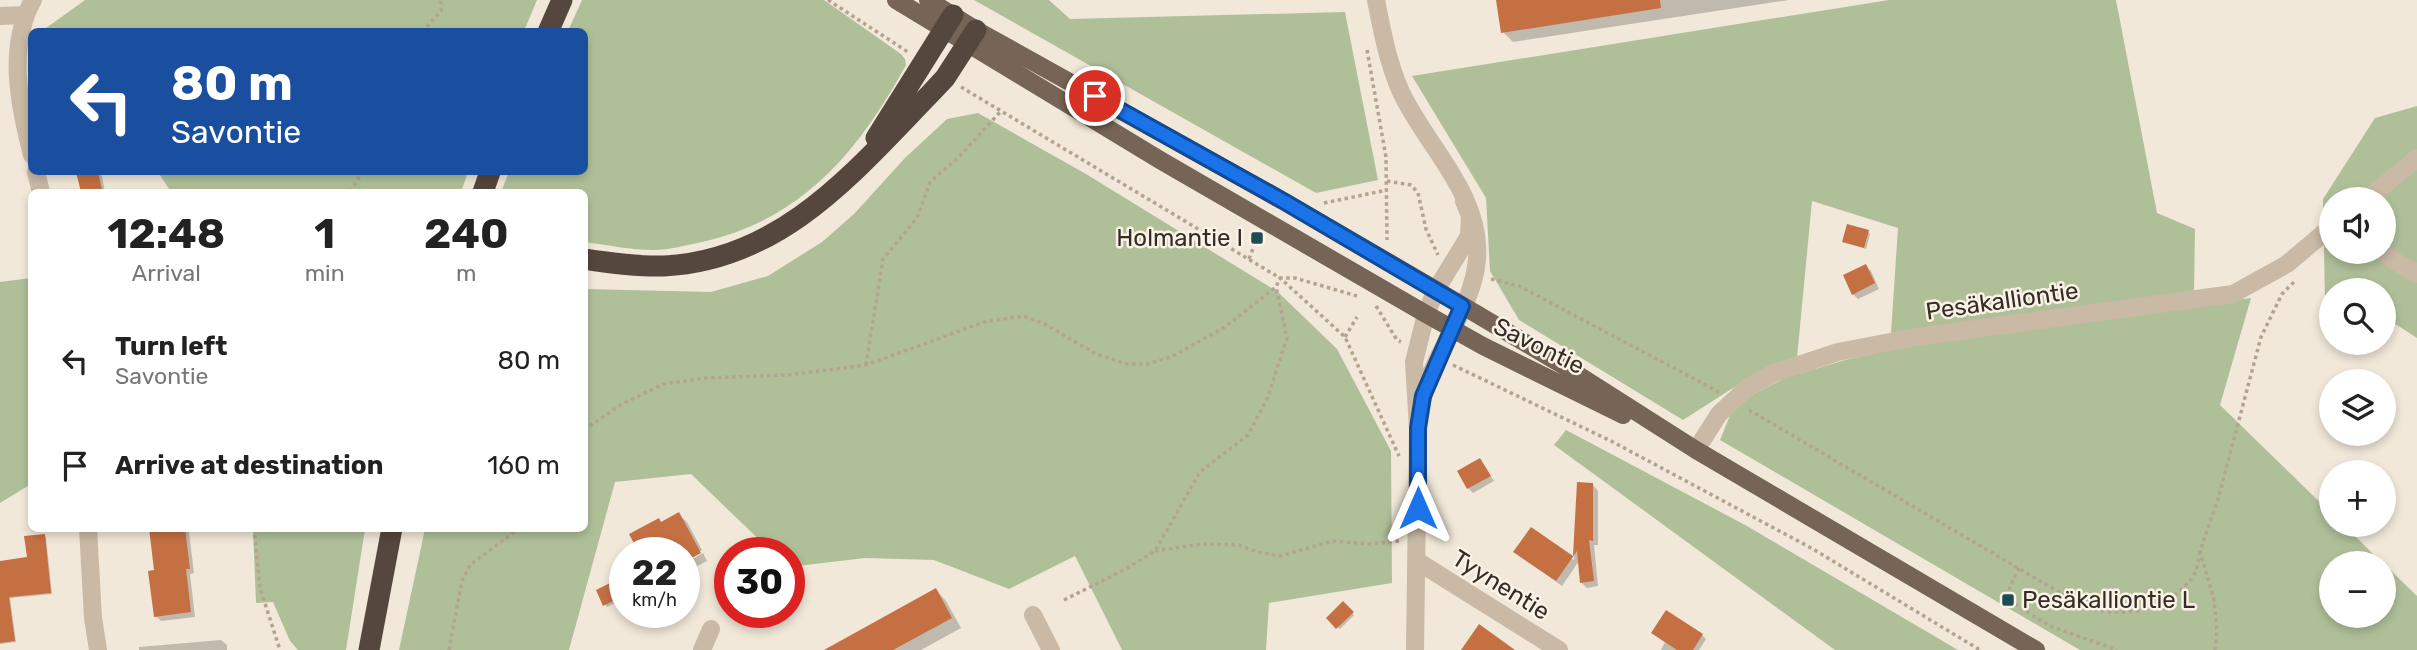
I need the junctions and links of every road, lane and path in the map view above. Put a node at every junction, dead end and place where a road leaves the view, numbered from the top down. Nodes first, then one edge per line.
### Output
1 (441, 0) edge
2 (562, 0) edge
3 (828, 0) edge
4 (896, 0) edge
5 (928, 0) edge
6 (1376, 0) edge
7 (29, 8) edge
8 (0, 16) edge
9 (948, 22) junction
10 (426, 28) edge
11 (550, 28) edge
12 (971, 37) junction
13 (1365, 39) dead end
14 (923, 62) junction
15 (945, 78) junction
16 (1001, 111) junction
17 (28, 134) edge
18 (2417, 158) edge
19 (856, 169) junction
20 (1387, 181) junction
21 (2382, 187) edge
22 (1387, 190) junction
23 (1464, 201) junction
24 (1320, 205) dead end
25 (2319, 237) edge
26 (1257, 238) dead end
27 (1387, 242) dead end
28 (588, 259) edge
29 (1249, 259) junction
30 (2396, 263) edge
31 (1452, 264) junction
32 (2417, 274) edge
33 (1474, 275) junction
34 (2298, 277) dead end
35 (1280, 278) junction
36 (1276, 286) junction
37 (1436, 290) junction
38 (1360, 298) dead end
39 (1369, 302) dead end
40 (1462, 306) junction
41 (1426, 314) junction
42 (1357, 317) dead end
43 (1452, 329) junction
44 (1345, 337) junction
45 (1416, 348) junction
46 (1439, 359) junction
47 (866, 365) junction
48 (1733, 401) junction
49 (588, 427) edge
50 (1418, 428) junction
51 (1696, 450) junction
52 (1400, 457) dead end
53 (88, 532) edge
54 (254, 532) edge
55 (391, 532) edge
56 (515, 532) edge
57 (1399, 541) dead end
58 (1155, 551) junction
59 (2200, 551) junction
60 (1417, 561) junction
61 (2019, 568) junction
62 (1064, 600) dead end
63 (1032, 615) dead end
64 (711, 629) dead end
65 (98, 650) edge
66 (280, 650) edge
67 (369, 650) edge
68 (449, 650) edge
69 (702, 650) edge
70 (1051, 650) edge
71 (1415, 650) edge
72 (1559, 650) edge
73 (1980, 650) edge
74 (2036, 650) edge
75 (2117, 650) edge
76 (2215, 650) edge

1 - 10 path
2 - 11 highway
3 - 14 path
4 - 9 main road, Savontie
5 - 9 main road, Savontie
6 - 23 street
7 - 8 street
7 - 17 street
9 - 12 main road, Savontie
9 - 14 highway
12 - 15 highway
12 - 37 main road, Savontie
12 - 41 main road, Savontie
13 - 20 path
14 - 19 highway
15 - 16 path
15 - 19 highway
16 - 29 path
16 - 47 path
18 - 21 street
19 - 28 highway
20 - 22 path
20 - 31 path
22 - 24 path
22 - 27 path
23 - 31 street
23 - 33 street
25 - 48 street, Pesäkalliontie
26 - 29 path
29 - 35 path
30 - 32 street
31 - 37 street
33 - 40 street
33 - 48 path
34 - 59 path
35 - 36 path
35 - 38 path
35 - 44 path
36 - 47 path
36 - 58 path
37 - 40 main road, Savontie
37 - 41 street
39 - 45 path
40 - 43 street
40 - 51 main road, Savontie
41 - 43 main road, Savontie
41 - 45 street
42 - 44 path
43 - 46 street
43 - 51 main road, Savontie
44 - 52 path
45 - 50 street
46 - 50 street
46 - 73 path
47 - 49 path
48 - 51 street, Pesäkalliontie
48 - 61 path
50 - 60 street
51 - 74 main road, Savontie
53 - 65 street
54 - 66 path
55 - 67 highway
56 - 68 path
57 - 58 path
58 - 62 path
59 - 61 path
59 - 76 path
60 - 71 street
60 - 72 street, Tyynentie
61 - 75 path
63 - 70 street
64 - 69 street

